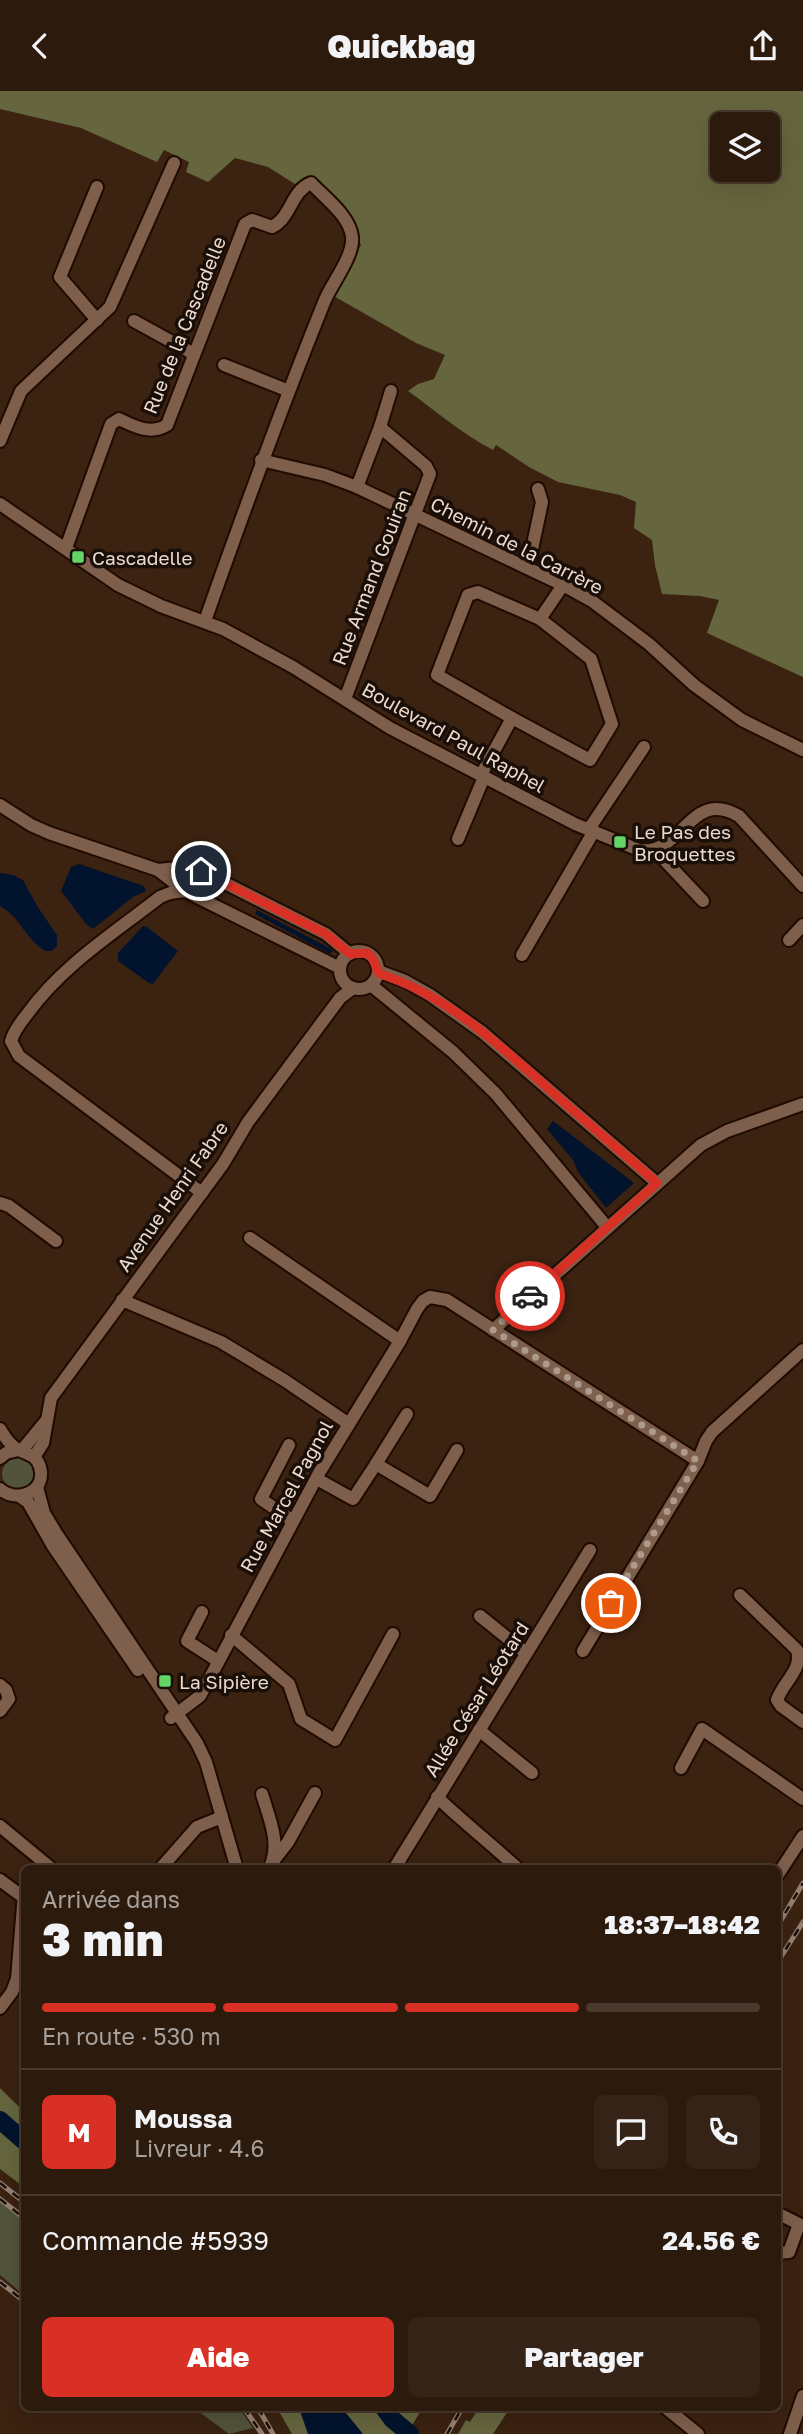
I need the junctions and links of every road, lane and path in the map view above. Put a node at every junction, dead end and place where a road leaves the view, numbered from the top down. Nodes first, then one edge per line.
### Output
1 (174, 163) dead end
2 (97, 187) dead end
3 (97, 320) junction
4 (134, 321) dead end
5 (194, 353) junction
6 (223, 365) dead end
7 (289, 391) junction
8 (391, 391) dead end
9 (380, 427) junction
10 (0, 441) edge
11 (261, 460) junction
12 (357, 487) junction
13 (538, 489) dead end
14 (0, 504) edge
15 (415, 515) junction
16 (66, 548) junction
17 (527, 568) junction
18 (563, 585) junction
19 (541, 619) junction
20 (205, 621) junction
21 (345, 699) junction
22 (512, 718) junction
23 (644, 747) dead end
24 (803, 750) edge
25 (483, 776) junction
26 (0, 804) edge
27 (591, 830) junction
28 (458, 839) dead end
29 (655, 850) junction
30 (194, 869) junction
31 (158, 870) junction
32 (803, 886) edge
33 (184, 891) junction
34 (704, 901) dead end
35 (803, 925) edge
36 (789, 940) dead end
37 (350, 954) junction
38 (522, 955) dead end
39 (378, 971) junction
40 (345, 979) junction
41 (371, 985) junction
42 (803, 1104) edge
43 (657, 1183) junction
44 (202, 1193) junction
45 (0, 1203) edge
46 (607, 1227) junction
47 (250, 1238) dead end
48 (55, 1241) dead end
49 (122, 1300) junction
50 (493, 1330) junction
51 (400, 1341) junction
52 (803, 1350) edge
53 (407, 1414) dead end
54 (46, 1422) junction
55 (349, 1424) junction
56 (0, 1429) edge
57 (289, 1445) dead end
58 (20, 1450) junction
59 (457, 1450) dead end
60 (34, 1457) junction
61 (0, 1458) edge
62 (698, 1461) junction
63 (376, 1464) junction
64 (317, 1479) junction
65 (37, 1487) junction
66 (7, 1495) edge
67 (293, 1521) junction
68 (590, 1550) dead end
69 (740, 1595) dead end
70 (202, 1612) dead end
71 (480, 1616) dead end
72 (393, 1634) dead end
73 (231, 1635) junction
74 (583, 1651) dead end
75 (526, 1653) junction
76 (218, 1661) junction
77 (0, 1685) edge
78 (0, 1711) edge
79 (174, 1716) junction
80 (803, 1722) edge
81 (479, 1730) junction
82 (681, 1768) dead end
83 (532, 1773) dead end
84 (315, 1793) dead end
85 (262, 1794) dead end
86 (437, 1797) junction
87 (803, 1799) edge
88 (218, 1819) junction
89 (0, 1826) edge
90 (803, 1836) edge
91 (46, 1865) edge
92 (164, 1865) edge
93 (227, 1865) edge
94 (235, 1865) edge
95 (272, 1865) edge
96 (396, 1865) edge
97 (514, 1865) edge
98 (781, 1870) edge
99 (0, 1880) edge
100 (21, 1893) edge
101 (21, 1937) edge
102 (0, 2008) edge
103 (781, 2215) edge
104 (781, 2253) edge
105 (803, 2396) edge
106 (670, 2411) edge
107 (698, 2434) edge
108 (790, 2434) edge

1 - 3 street
2 - 3 street
3 - 10 street
4 - 5 street
5 - 7 street, Rue de la Cascadelle
5 - 16 street, Rue de la Cascadelle
6 - 7 street
7 - 11 street
8 - 9 street
9 - 12 street
9 - 15 street, Rue Armand Gouiran
11 - 12 street, Chemin de la Carrère
11 - 20 street
12 - 15 street, Chemin de la Carrère
13 - 17 street
14 - 16 street, Boulevard Paul Raphel
15 - 17 street, Chemin de la Carrère
15 - 21 street, Rue Armand Gouiran
16 - 20 street, Boulevard Paul Raphel
17 - 18 street, Chemin de la Carrère
18 - 19 street
18 - 24 street, Chemin de la Carrère
19 - 22 street
19 - 22 street
20 - 21 street, Boulevard Paul Raphel
21 - 25 street, Boulevard Paul Raphel
22 - 25 street
23 - 27 street
25 - 27 street, Boulevard Paul Raphel
25 - 28 street
26 - 31 street
27 - 29 street, Boulevard Paul Raphel
27 - 38 street
29 - 32 street
29 - 34 street
30 - 31 street
30 - 33 street
30 - 37 street
31 - 33 street
33 - 40 street
33 - 44 street
35 - 36 street
37 - 39 street
37 - 40 street
39 - 41 street
39 - 43 street
40 - 41 street
40 - 44 street, Avenue Henri Fabre
41 - 46 street
42 - 43 street
43 - 46 street
44 - 49 street, Avenue Henri Fabre
45 - 48 street
46 - 50 street
47 - 51 street
49 - 54 street, Avenue Henri Fabre
49 - 55 street
50 - 51 street, Rue Marcel Pagnol
50 - 62 street
51 - 55 street, Rue Marcel Pagnol
52 - 62 street
53 - 63 street
54 - 58 street, Avenue Henri Fabre
54 - 60 street, Avenue Henri Fabre
55 - 64 street, Rue Marcel Pagnol
56 - 58 street
57 - 67 street
58 - 60 street
58 - 61 street
59 - 63 street
60 - 65 street
62 - 74 street
63 - 64 street
64 - 67 street, Rue Marcel Pagnol
65 - 66 street
65 - 79 street
66 - 79 street
67 - 73 street, Rue Marcel Pagnol
68 - 75 street, Allée César Léotard
69 - 80 street
70 - 76 street
71 - 75 street
72 - 73 street
73 - 76 street, Rue Marcel Pagnol
75 - 81 street, Allée César Léotard
76 - 79 street, Rue Marcel Pagnol
77 - 78 street
79 - 88 street
81 - 83 street
81 - 86 street, Allée César Léotard
82 - 87 street
84 - 95 street
85 - 95 street
86 - 96 street, Allée César Léotard
86 - 97 street
88 - 92 street
88 - 93 street
88 - 94 street
89 - 91 street
90 - 98 street
99 - 100 street
101 - 102 street
103 - 104 street
105 - 108 street
106 - 107 street

